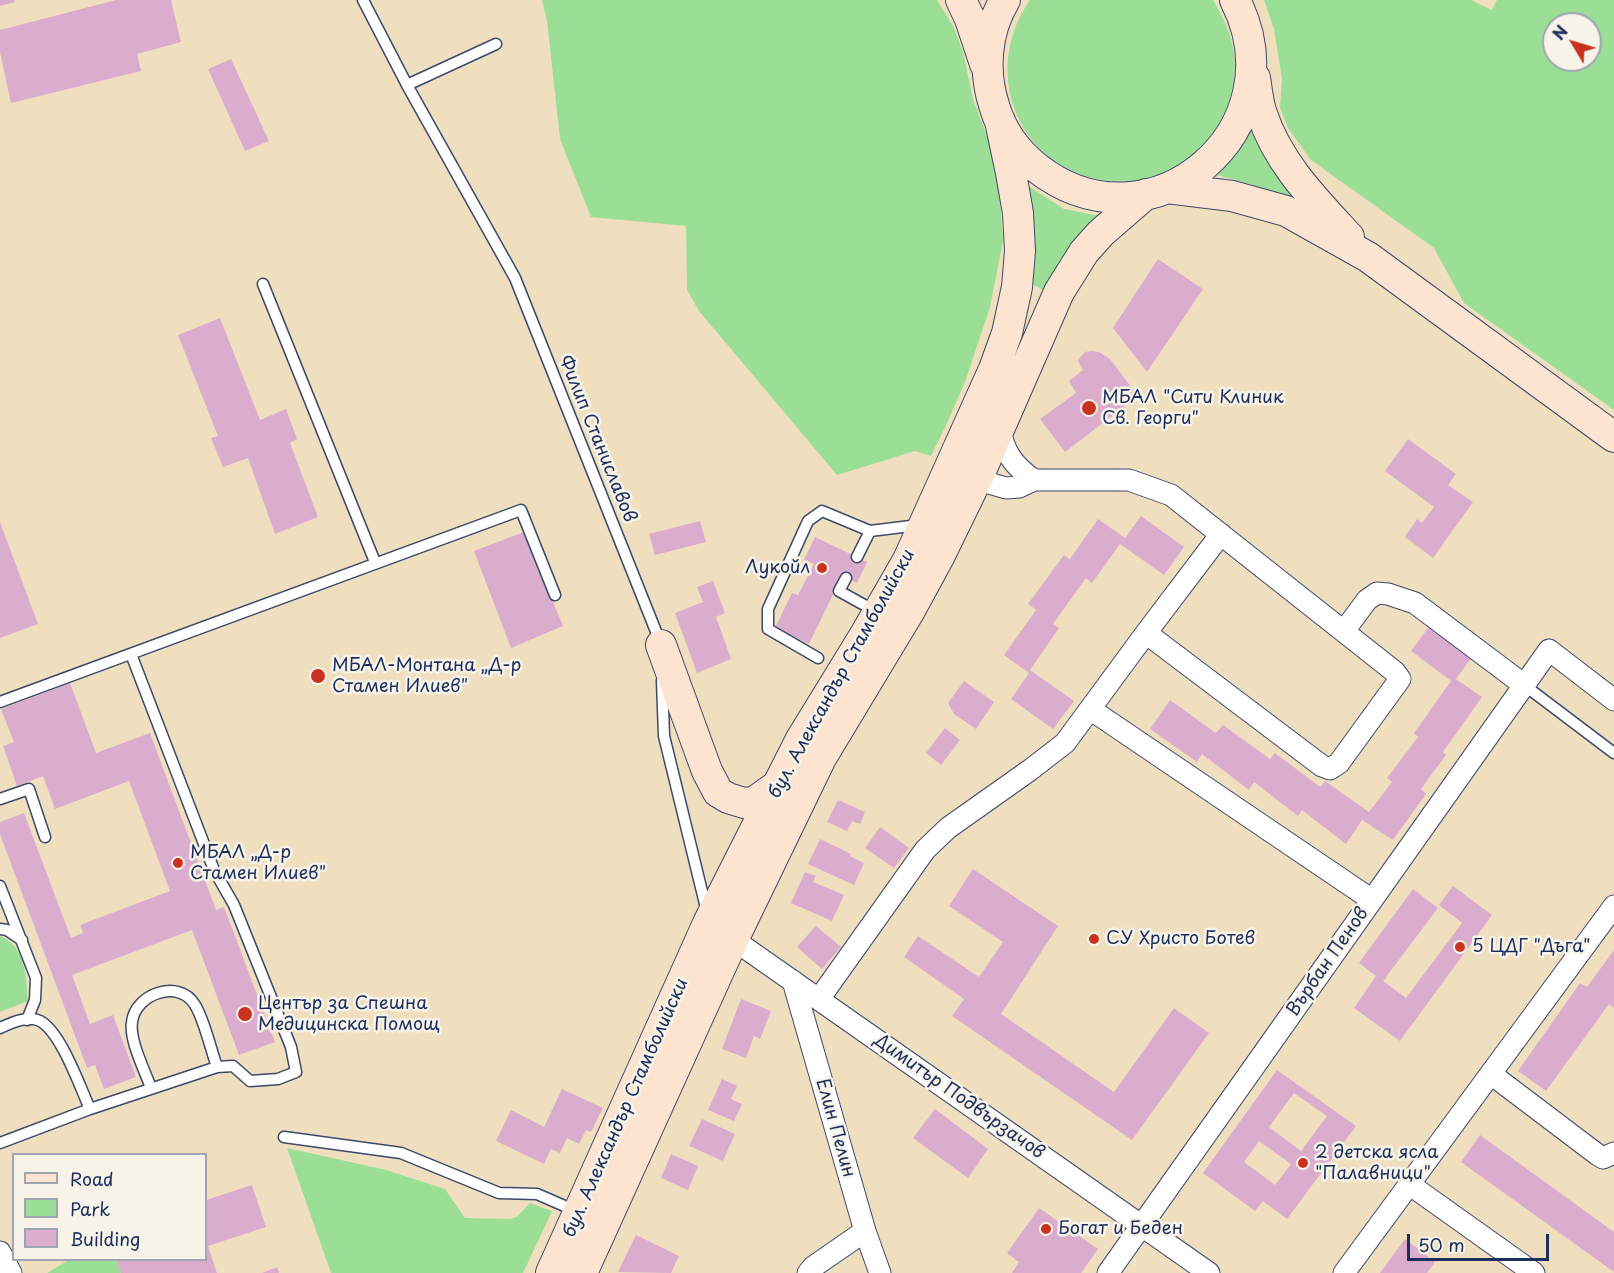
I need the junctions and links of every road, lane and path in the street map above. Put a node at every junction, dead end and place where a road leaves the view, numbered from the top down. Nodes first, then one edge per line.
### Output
1 (363, 0) edge
2 (961, 0) edge
3 (1005, 0) edge
4 (1239, 4) edge
5 (496, 44) dead end
6 (1252, 58) junction
7 (988, 74) junction
8 (407, 85) junction
9 (1000, 121) junction
10 (1157, 191) junction
11 (1368, 257) junction
12 (262, 284) dead end
13 (994, 369) junction
14 (1000, 428) junction
15 (1614, 436) edge
16 (980, 475) junction
17 (1034, 480) junction
18 (924, 524) junction
19 (870, 531) junction
20 (1221, 534) junction
21 (856, 557) dead end
22 (375, 562) junction
23 (846, 578) dead end
24 (555, 595) dead end
25 (890, 619) junction
26 (1344, 631) junction
27 (1146, 633) junction
28 (661, 645) junction
29 (131, 654) junction
30 (818, 658) dead end
31 (1524, 685) junction
32 (1614, 700) edge
33 (0, 702) edge
34 (1090, 710) junction
35 (1614, 753) edge
36 (778, 785) junction
37 (0, 799) edge
38 (45, 837) dead end
39 (0, 886) edge
40 (1372, 900) junction
41 (1614, 906) edge
42 (709, 921) junction
43 (0, 929) edge
44 (732, 940) junction
45 (22, 941) junction
46 (793, 981) junction
47 (819, 999) junction
48 (27, 1020) junction
49 (0, 1028) edge
50 (217, 1067) junction
51 (1491, 1074) junction
52 (151, 1088) junction
53 (90, 1109) junction
54 (284, 1137) dead end
55 (0, 1143) edge
56 (1614, 1153) edge
57 (1409, 1184) junction
58 (579, 1213) junction
59 (1142, 1225) junction
60 (865, 1231) junction
61 (0, 1252) edge
62 (11, 1273) edge
63 (552, 1273) edge
64 (582, 1273) edge
65 (808, 1273) edge
66 (880, 1273) edge
67 (1108, 1273) edge
68 (1209, 1273) edge
69 (1344, 1273) edge
70 (1533, 1273) edge

1 - 8 lane, Филип Станиславов
2 - 7 main road
3 - 7 main road
4 - 6 main road
5 - 8 lane
6 - 10 main road
6 - 11 main road
7 - 9 main road
8 - 28 lane, Филип Станиславов
9 - 10 main road
9 - 13 main road, бул. Александър Стамболийски
10 - 11 main road
10 - 14 main road, бул. Александър Стамболийски
11 - 15 main road
12 - 22 lane
13 - 16 main road
13 - 18 main road, бул. Александър Стамболийски
14 - 16 main road, бул. Александър Стамболийски
14 - 17 street
16 - 17 street
16 - 25 main road, бул. Александър Стамболийски
17 - 20 street
18 - 19 lane
18 - 25 main road, бул. Александър Стамболийски
19 - 21 lane
19 - 30 lane
20 - 26 street
20 - 27 street
22 - 24 lane
22 - 29 lane
23 - 25 lane
25 - 36 main road, бул. Александър Стамболийски
25 - 44 main road, бул. Александър Стамболийски
26 - 27 street
26 - 31 street
27 - 34 street
28 - 36 main road
28 - 42 lane, Филип Станиславов
29 - 33 lane
29 - 50 lane
31 - 32 street, Върбан Пенов
31 - 35 lane
31 - 40 street, Върбан Пенов
34 - 40 street
34 - 47 street
36 - 42 main road, бул. Александър Стамболийски
37 - 38 lane
39 - 45 lane
40 - 59 street, Върбан Пенов
41 - 51 street
42 - 44 street, Димитър Подвързачов
42 - 58 main road, бул. Александър Стамболийски
43 - 45 lane
44 - 46 street, Димитър Подвързачов
44 - 64 main road, бул. Александър Стамболийски
45 - 48 lane
46 - 47 street, Димитър Подвързачов
46 - 60 street, Елин Пелин
47 - 59 street, Димитър Подвързачов
48 - 49 lane
48 - 53 lane
50 - 52 lane
50 - 52 lane
51 - 56 street
51 - 57 street
52 - 53 lane
53 - 55 lane
54 - 58 lane
57 - 69 street
57 - 70 street
58 - 63 main road, бул. Александър Стамболийски
59 - 67 street, Върбан Пенов
59 - 68 street, Димитър Подвързачов
60 - 65 street
60 - 66 street, Елин Пелин
61 - 62 street

